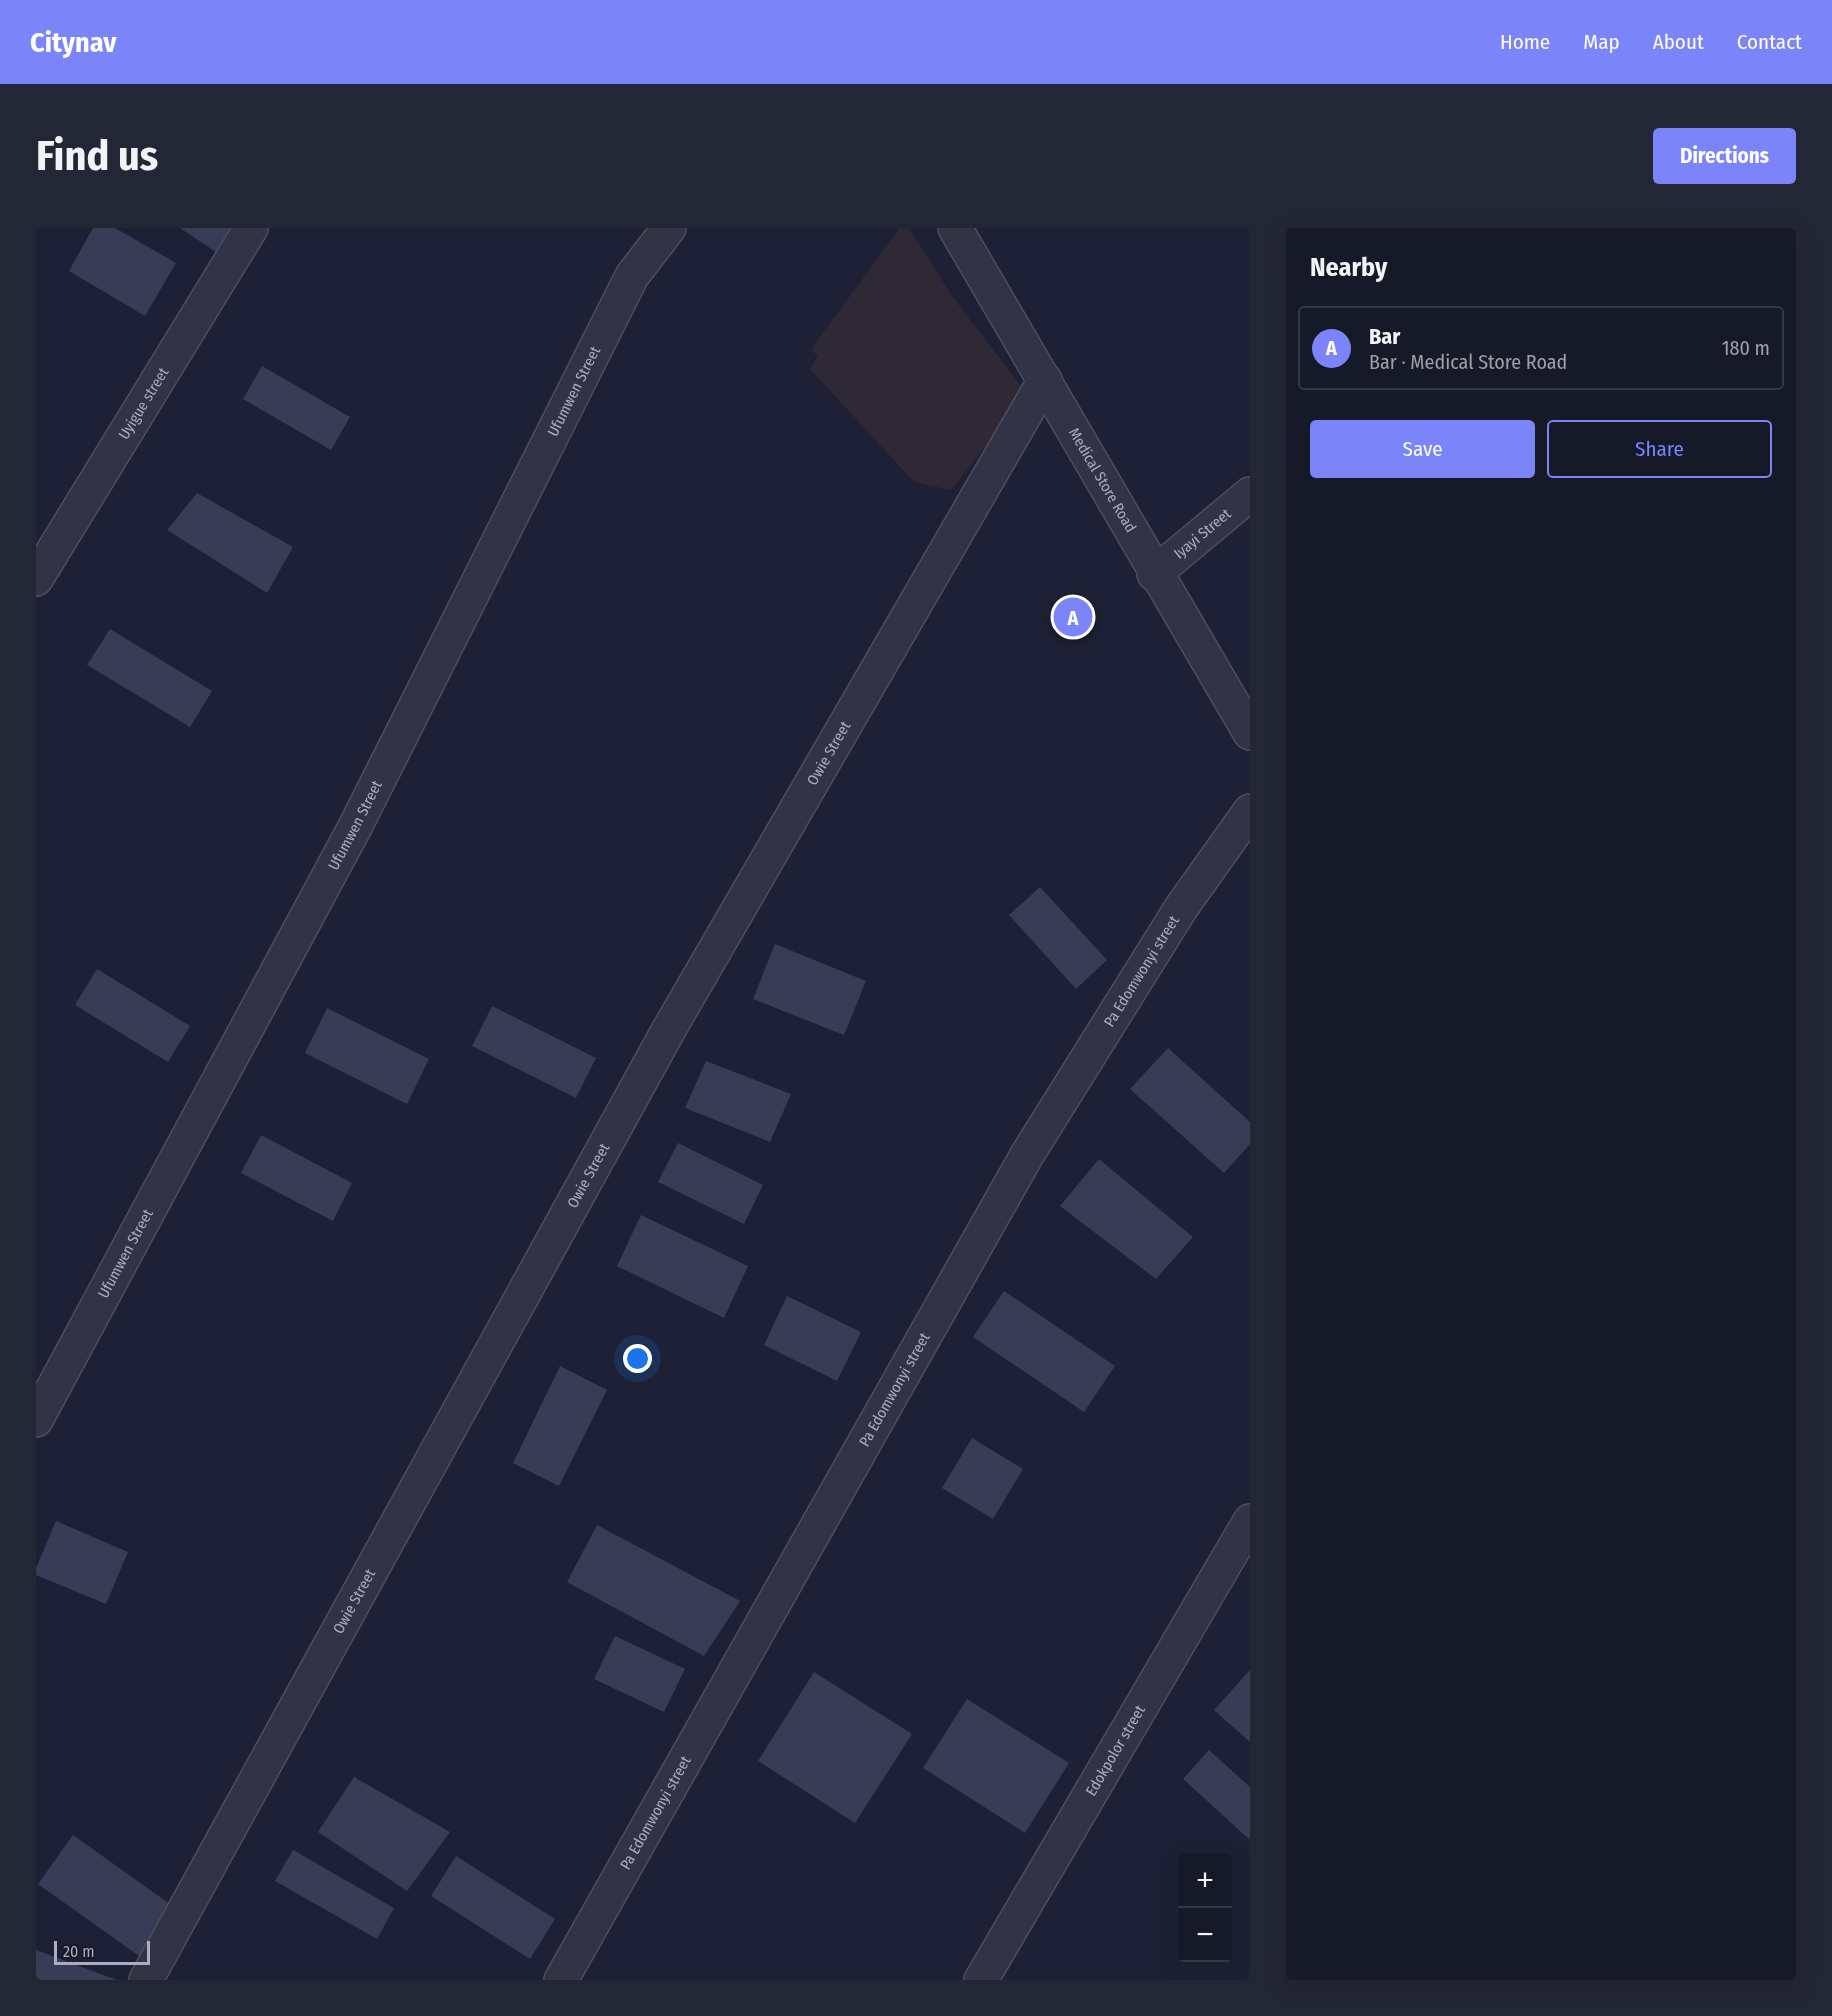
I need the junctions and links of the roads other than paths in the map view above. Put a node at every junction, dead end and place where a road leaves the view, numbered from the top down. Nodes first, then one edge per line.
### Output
1 (250, 228) edge
2 (669, 228) edge
3 (955, 228) edge
4 (1045, 380) junction
5 (1250, 494) edge
6 (1154, 574) junction
7 (36, 579) edge
8 (1250, 733) edge
9 (1250, 811) edge
10 (36, 1420) edge
11 (1250, 1521) edge
12 (146, 1980) edge
13 (561, 1980) edge
14 (981, 1980) edge

1 - 7 street, Uyigue street
2 - 10 street, Ufumwen Street
3 - 4 street, Medical Store Road
4 - 6 street, Medical Store Road
4 - 12 street, Owie Street
5 - 6 street, Iyayi Street
6 - 8 street, Medical Store Road
9 - 13 street, Pa Edomwonyi street
11 - 14 street, Edokpolor street

